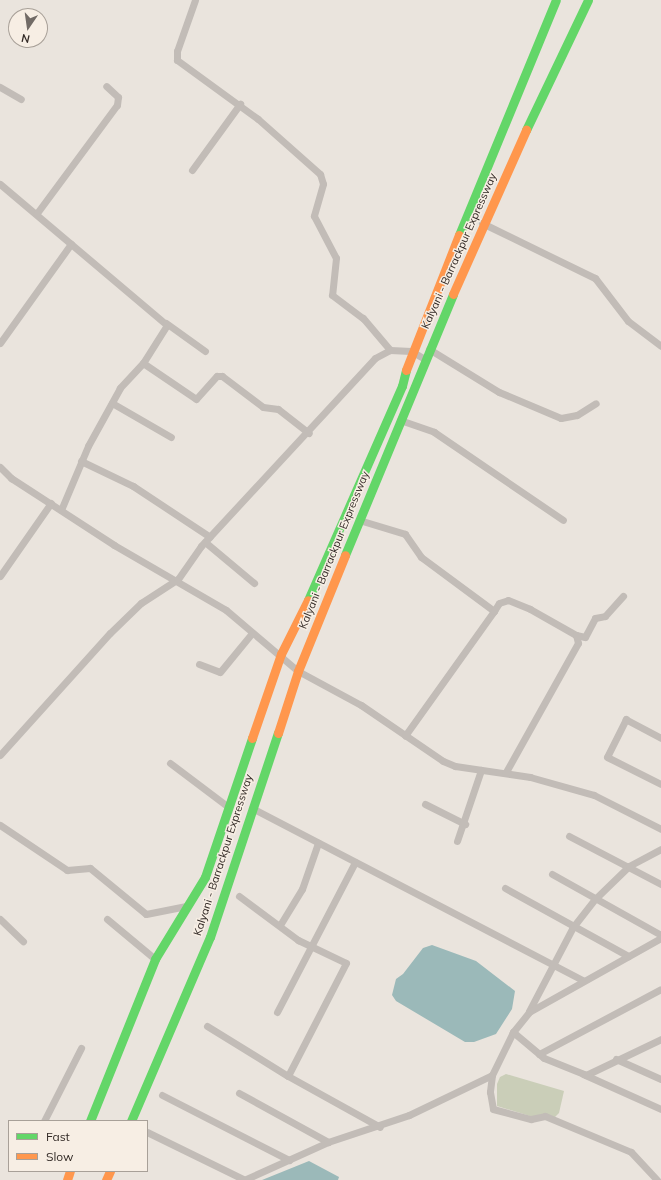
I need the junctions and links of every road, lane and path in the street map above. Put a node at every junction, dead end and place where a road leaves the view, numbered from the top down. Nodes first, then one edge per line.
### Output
1 (195, 0) edge
2 (556, 0) edge
3 (588, 0) edge
4 (106, 86) dead end
5 (0, 88) edge
6 (21, 99) dead end
7 (240, 104) junction
8 (192, 170) dead end
9 (0, 184) edge
10 (37, 213) junction
11 (482, 223) junction
12 (71, 244) junction
13 (166, 323) junction
14 (0, 343) edge
15 (661, 346) edge
16 (429, 349) junction
17 (390, 350) junction
18 (205, 351) dead end
19 (411, 351) junction
20 (426, 359) junction
21 (143, 363) junction
22 (112, 403) junction
23 (596, 403) dead end
24 (400, 420) junction
25 (309, 433) junction
26 (171, 437) dead end
27 (82, 461) junction
28 (0, 467) edge
29 (51, 503) junction
30 (61, 510) junction
31 (359, 520) junction
32 (562, 520) dead end
33 (207, 539) junction
34 (0, 576) edge
35 (178, 580) junction
36 (254, 583) dead end
37 (623, 596) dead end
38 (494, 611) junction
39 (252, 633) junction
40 (576, 635) junction
41 (281, 654) junction
42 (199, 664) dead end
43 (298, 670) junction
44 (405, 736) junction
45 (661, 738) edge
46 (0, 755) edge
47 (170, 763) dead end
48 (481, 770) junction
49 (506, 772) junction
50 (661, 784) edge
51 (425, 804) dead end
52 (227, 806) junction
53 (252, 808) junction
54 (465, 824) junction
55 (0, 825) edge
56 (661, 829) edge
57 (569, 836) dead end
58 (457, 841) dead end
59 (318, 843) junction
60 (661, 849) edge
61 (355, 862) junction
62 (629, 866) junction
63 (552, 874) dead end
64 (661, 884) edge
65 (505, 888) dead end
66 (239, 896) dead end
67 (595, 899) junction
68 (188, 906) junction
69 (108, 919) dead end
70 (0, 920) edge
71 (280, 924) junction
72 (573, 927) junction
73 (661, 937) edge
74 (23, 941) dead end
75 (312, 945) junction
76 (628, 956) junction
77 (156, 958) junction
78 (552, 963) junction
79 (583, 980) junction
80 (661, 989) edge
81 (277, 1012) dead end
82 (529, 1012) junction
83 (207, 1026) dead end
84 (513, 1032) junction
85 (661, 1039) edge
86 (81, 1048) dead end
87 (539, 1054) junction
88 (616, 1059) junction
89 (583, 1074) junction
90 (492, 1075) junction
91 (288, 1076) junction
92 (661, 1079) edge
93 (239, 1092) dead end
94 (162, 1095) dead end
95 (661, 1109) edge
96 (45, 1120) edge
97 (90, 1120) edge
98 (131, 1120) edge
99 (380, 1127) junction
100 (148, 1132) edge
101 (328, 1142) junction
102 (289, 1160) junction
103 (244, 1180) edge
104 (657, 1180) edge

1 - 7 street
2 - 19 highway
3 - 11 highway, Kalyani - Barrackpur Expressway
4 - 10 street
5 - 6 street
7 - 8 street
7 - 17 street
9 - 10 street
10 - 12 street
11 - 15 street
11 - 16 highway, Kalyani - Barrackpur Expressway
12 - 13 street
12 - 14 street
13 - 18 street
13 - 21 street
16 - 20 highway, Kalyani - Barrackpur Expressway
16 - 23 street
17 - 19 street
17 - 25 street
19 - 20 street
19 - 41 highway
20 - 24 highway, Kalyani - Barrackpur Expressway
21 - 22 street
21 - 25 street
22 - 26 street
22 - 27 street
24 - 31 highway, Kalyani - Barrackpur Expressway
24 - 32 street
25 - 33 street
27 - 30 street
27 - 33 street
28 - 29 street
29 - 30 street
29 - 34 street
30 - 35 street
31 - 38 street
31 - 43 highway, Kalyani - Barrackpur Expressway
33 - 35 street
33 - 36 street
35 - 39 street
35 - 46 street
37 - 40 street
38 - 40 street
38 - 44 street
39 - 41 street
39 - 42 street
40 - 49 street
41 - 43 street
41 - 52 highway
43 - 44 street
43 - 53 highway, Kalyani - Barrackpur Expressway
44 - 48 street
45 - 50 street
47 - 52 street
48 - 49 street
48 - 54 street
49 - 56 street
51 - 54 street
52 - 68 highway
53 - 59 street
53 - 98 highway, Kalyani - Barrackpur Expressway
54 - 58 street
55 - 68 street
57 - 62 street
59 - 61 street
59 - 71 street
60 - 62 street
61 - 75 street
61 - 78 street
62 - 64 street
62 - 67 street
63 - 67 street
65 - 72 street
66 - 71 street
67 - 72 street
67 - 73 street
68 - 77 highway
69 - 77 street
70 - 74 street
71 - 75 street
72 - 76 street
72 - 78 street
73 - 76 street
75 - 81 street
75 - 91 street
76 - 79 street
77 - 97 highway
78 - 79 street
78 - 82 street
79 - 82 street
80 - 87 street
82 - 84 street
83 - 91 street
84 - 87 street
84 - 90 street
85 - 88 street
86 - 96 street
87 - 89 street
88 - 89 street
88 - 92 street
89 - 95 street
90 - 99 street
90 - 104 street
91 - 99 street
93 - 101 street
94 - 102 street
99 - 101 street
100 - 103 street
101 - 102 street
102 - 103 street

